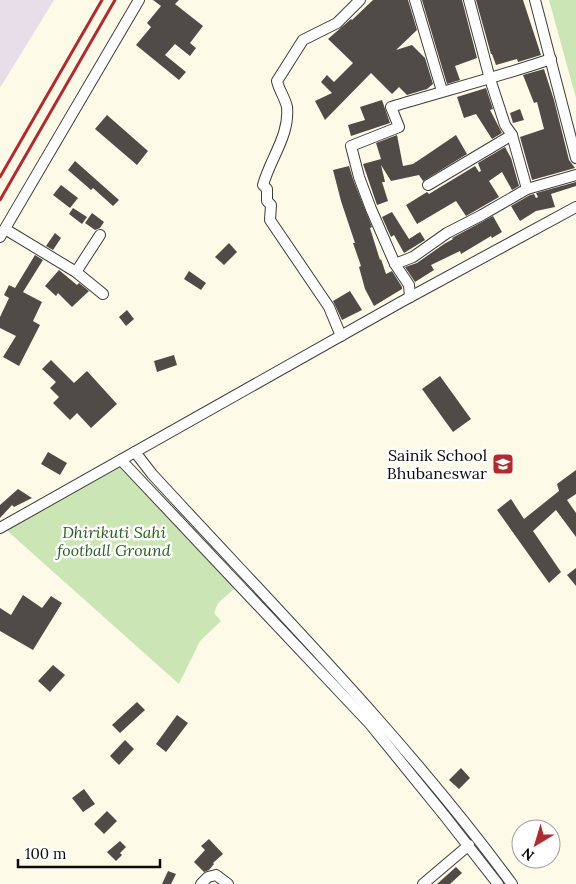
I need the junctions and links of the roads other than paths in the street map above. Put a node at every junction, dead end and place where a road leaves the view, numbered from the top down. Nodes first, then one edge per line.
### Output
1 (139, 0) edge
2 (360, 0) edge
3 (415, 0) edge
4 (469, 0) edge
5 (535, 0) edge
6 (551, 59) junction
7 (490, 79) junction
8 (442, 91) junction
9 (512, 135) junction
10 (576, 158) edge
11 (576, 175) edge
12 (428, 185) dead end
13 (527, 189) junction
14 (576, 207) edge
15 (2, 233) edge
16 (100, 235) dead end
17 (395, 264) junction
18 (76, 272) junction
19 (103, 294) dead end
20 (410, 297) junction
21 (341, 336) junction
22 (135, 452) junction
23 (120, 460) junction
24 (0, 528) edge
25 (469, 845) junction
26 (201, 884) edge
27 (228, 884) edge
28 (423, 884) edge
29 (498, 884) edge
30 (512, 884) edge

1 - 15 street
2 - 21 street
3 - 8 street
4 - 7 street
5 - 6 street
6 - 7 street
6 - 10 street
7 - 8 street
7 - 9 street
8 - 17 street
9 - 12 street
9 - 13 street
11 - 13 street
13 - 17 street
14 - 20 street
15 - 18 street
16 - 18 street
17 - 20 street
18 - 19 street
20 - 21 street
21 - 22 street
22 - 23 street
22 - 30 street
23 - 24 street
23 - 25 street
25 - 28 street
25 - 29 street
26 - 27 street

